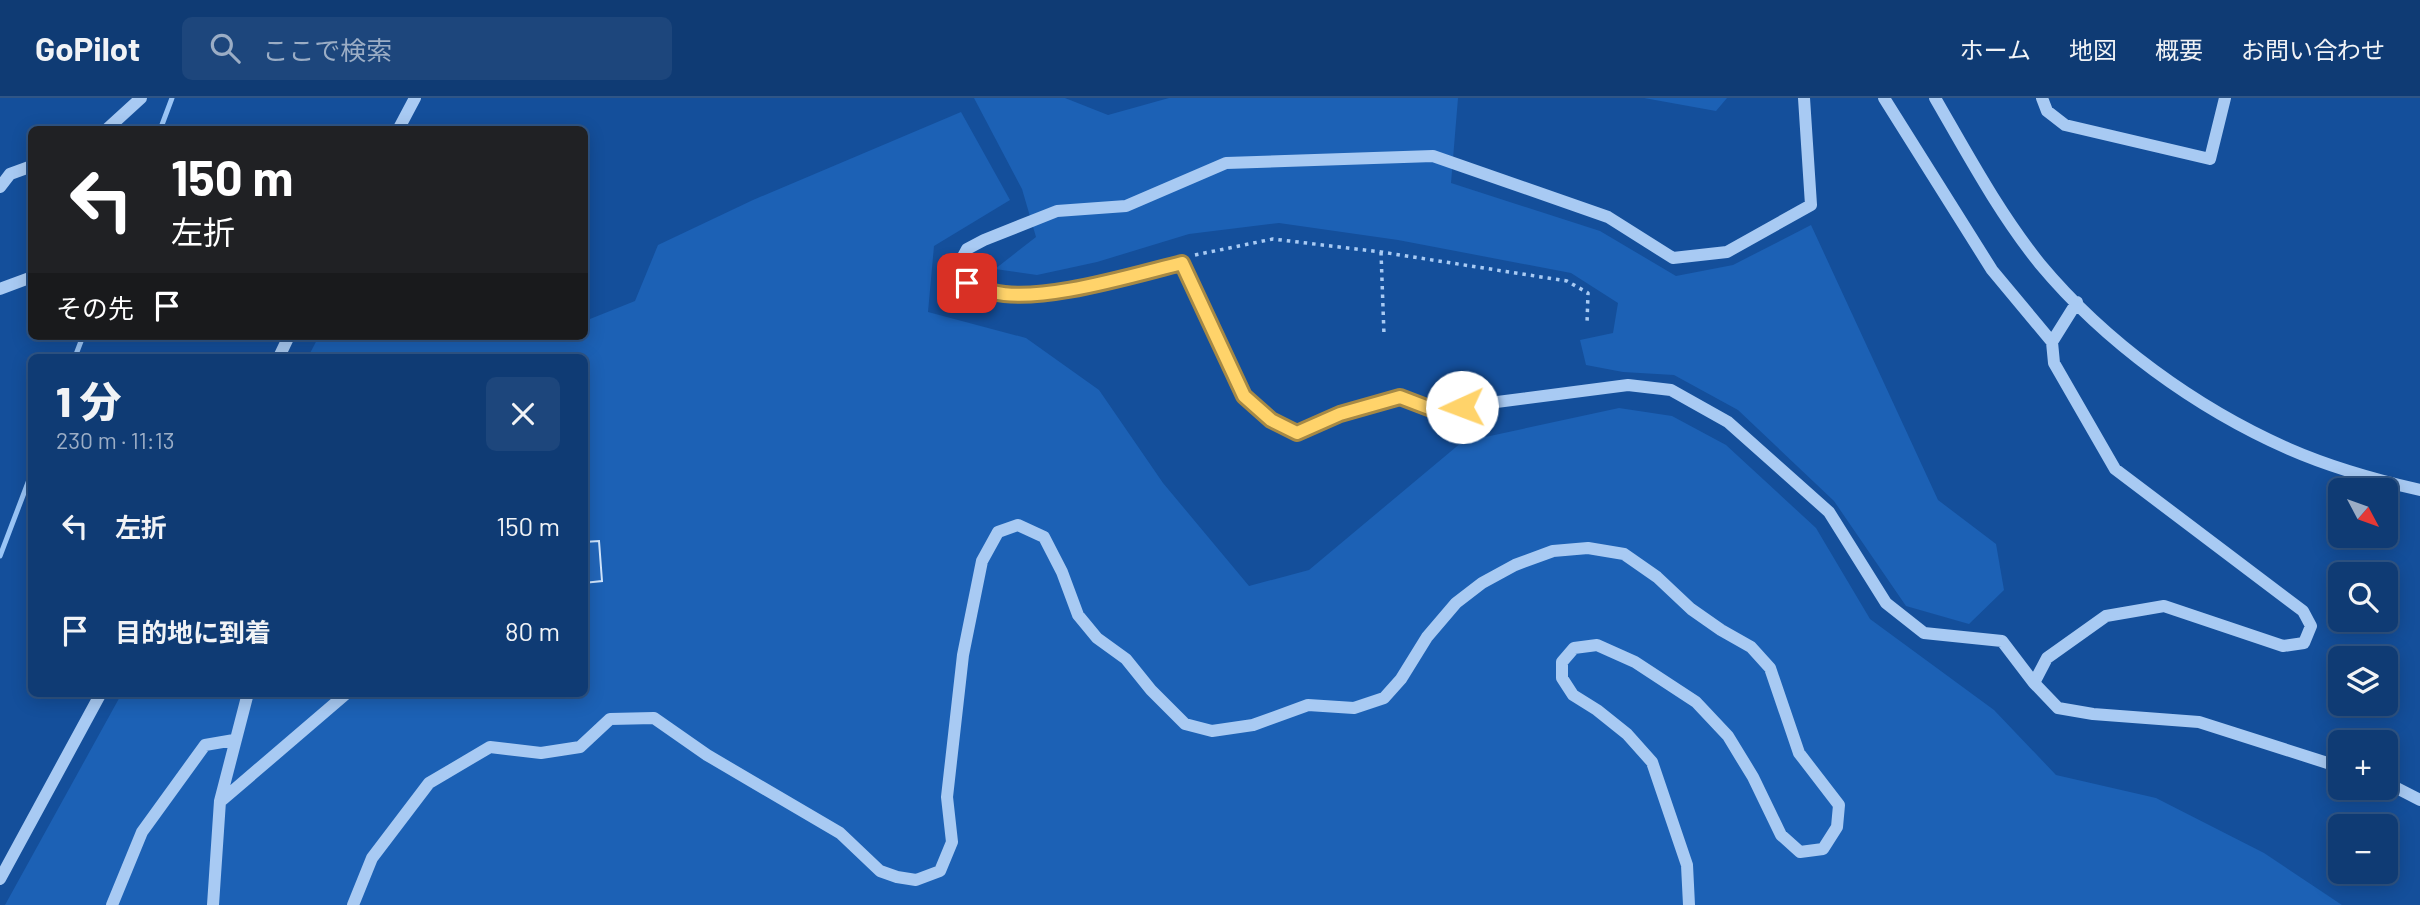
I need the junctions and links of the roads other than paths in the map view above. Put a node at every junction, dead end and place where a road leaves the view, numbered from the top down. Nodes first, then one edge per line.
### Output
1 (141, 98) edge
2 (415, 98) edge
3 (1804, 98) edge
4 (1884, 98) edge
5 (1936, 98) edge
6 (2042, 98) edge
7 (2225, 98) edge
8 (110, 126) edge
9 (400, 126) edge
10 (28, 167) edge
11 (0, 187) edge
12 (28, 278) edge
13 (0, 289) edge
14 (2077, 302) junction
15 (2052, 342) junction
16 (2420, 490) edge
17 (2034, 683) junction
18 (99, 697) edge
19 (247, 697) edge
20 (342, 697) edge
21 (234, 740) junction
22 (2328, 763) edge
23 (2398, 789) edge
24 (2420, 800) edge
25 (220, 801) junction
26 (0, 879) edge
27 (112, 905) edge
28 (213, 905) edge
29 (353, 905) edge
30 (1689, 905) edge

1 - 8 street
2 - 9 street
3 - 17 street
4 - 15 street
5 - 14 street
6 - 7 street
10 - 11 street
12 - 13 street
14 - 15 street
14 - 16 street
15 - 17 street
17 - 22 street
18 - 26 street
19 - 21 street
20 - 25 street
21 - 25 street
21 - 27 street
23 - 24 street
25 - 28 street
29 - 30 street

